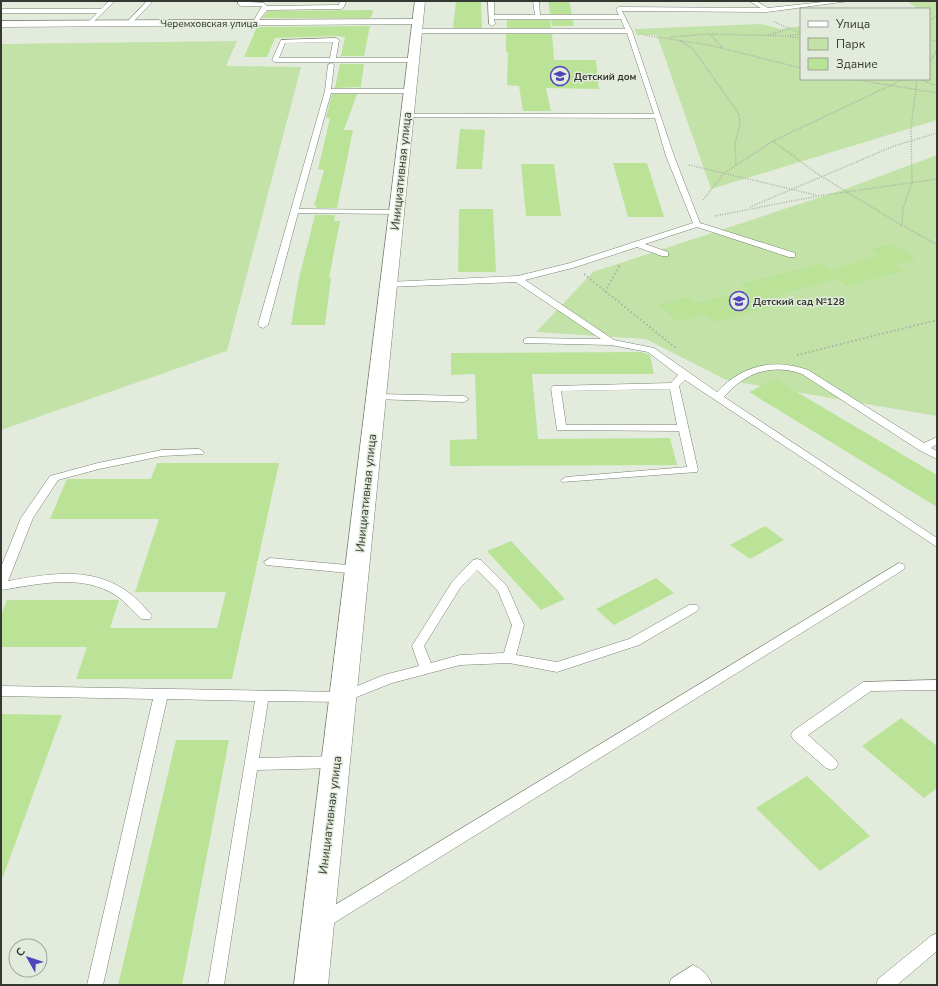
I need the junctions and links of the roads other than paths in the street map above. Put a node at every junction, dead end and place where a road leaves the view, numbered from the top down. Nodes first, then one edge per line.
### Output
1 (112, 1) edge
2 (150, 1) edge
3 (241, 1) edge
4 (342, 1) edge
5 (491, 1) edge
6 (536, 1) edge
7 (752, 1) edge
8 (846, 1) edge
9 (265, 8) junction
10 (767, 10) junction
11 (1, 11) edge
12 (102, 11) junction
13 (622, 16) junction
14 (492, 17) junction
15 (538, 17) junction
16 (417, 18) edge
17 (256, 22) junction
18 (90, 23) junction
19 (128, 23) junction
20 (1, 24) edge
21 (492, 31) junction
22 (630, 32) junction
23 (413, 60) junction
24 (332, 62) junction
25 (328, 91) junction
26 (409, 91) junction
27 (406, 116) junction
28 (658, 116) junction
29 (295, 211) junction
30 (396, 212) junction
31 (695, 219) junction
32 (638, 244) junction
33 (665, 254) dead end
34 (792, 255) dead end
35 (518, 279) junction
36 (389, 285) junction
37 (263, 325) dead end
38 (527, 341) dead end
39 (611, 342) junction
40 (684, 376) junction
41 (674, 386) junction
42 (377, 396) junction
43 (718, 397) junction
44 (464, 399) dead end
45 (683, 428) junction
46 (937, 440) edge
47 (923, 448) junction
48 (199, 452) dead end
49 (937, 456) edge
50 (566, 480) dead end
51 (937, 543) edge
52 (270, 562) dead end
53 (899, 567) dead end
54 (358, 570) junction
55 (1, 582) edge
56 (1, 586) edge
57 (693, 608) dead end
58 (146, 616) dead end
59 (510, 658) junction
60 (426, 669) junction
61 (937, 685) edge
62 (1, 691) edge
63 (161, 694) junction
64 (262, 696) junction
65 (344, 697) junction
66 (336, 762) junction
67 (250, 764) junction
68 (831, 764) dead end
69 (318, 924) junction
70 (937, 941) edge
71 (95, 985) edge
72 (216, 985) edge
73 (311, 985) edge
74 (677, 985) edge
75 (704, 985) edge
76 (884, 985) edge

1 - 12 lane
2 - 19 lane
3 - 9 lane
4 - 9 lane
5 - 14 lane
6 - 15 lane
7 - 10 lane
8 - 10 lane
9 - 17 lane
10 - 13 lane
11 - 12 lane
12 - 18 lane
13 - 15 lane
13 - 22 lane
14 - 15 lane
14 - 21 lane
16 - 17 main road, Черемховская улица
16 - 21 lane
16 - 23 main road, Инициативная улица
17 - 19 main road, Черемховская улица
18 - 19 main road, Черемховская улица
18 - 20 main road, Черемховская улица
21 - 22 lane
22 - 28 lane
23 - 24 lane
23 - 26 main road, Инициативная улица
24 - 24 lane
24 - 25 lane
25 - 26 lane
25 - 29 lane
26 - 27 main road, Инициативная улица
27 - 28 lane
27 - 30 main road, Инициативная улица
28 - 31 lane
29 - 30 lane
29 - 37 lane
30 - 36 main road, Инициативная улица
31 - 32 lane
31 - 34 lane
32 - 33 lane
32 - 35 lane
35 - 36 lane
35 - 39 lane
36 - 42 main road, Инициативная улица
38 - 39 lane
39 - 40 lane
40 - 41 lane
40 - 43 lane
41 - 45 lane
41 - 45 lane
42 - 44 lane
42 - 54 main road, Инициативная улица
43 - 47 lane
43 - 51 lane
45 - 50 lane
46 - 47 lane
47 - 49 lane
48 - 55 lane
52 - 54 lane
53 - 69 lane
54 - 65 main road, Инициативная улица
56 - 58 lane
57 - 59 lane
59 - 60 lane
59 - 60 lane
60 - 65 lane
61 - 68 lane
62 - 63 lane
63 - 64 lane
63 - 71 lane
64 - 65 lane
64 - 67 lane
65 - 66 main road, Инициативная улица
66 - 67 lane
66 - 69 main road, Инициативная улица
67 - 72 lane
69 - 73 main road, Инициативная улица
70 - 76 lane
74 - 75 lane

